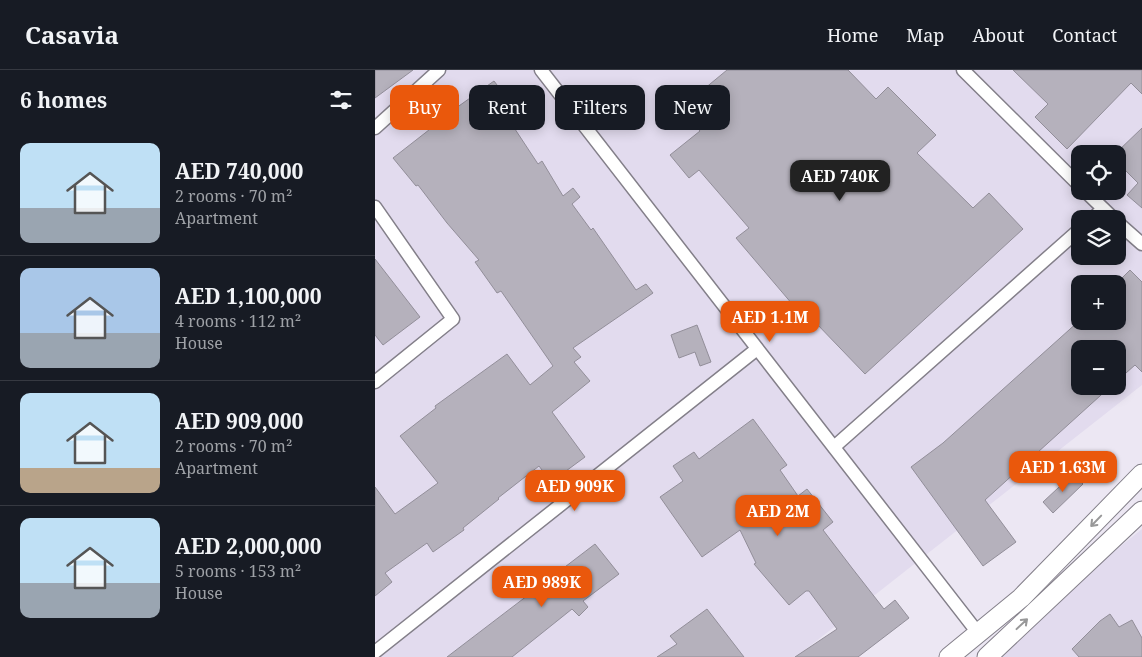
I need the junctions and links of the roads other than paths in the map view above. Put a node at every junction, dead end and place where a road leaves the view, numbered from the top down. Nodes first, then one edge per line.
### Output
1 (439, 70) edge
2 (541, 70) edge
3 (963, 70) edge
4 (375, 128) edge
5 (1071, 177) edge
6 (1094, 200) edge
7 (375, 207) edge
8 (1103, 209) edge
9 (1126, 230) edge
10 (1071, 237) edge
11 (1142, 244) edge
12 (757, 348) junction
13 (375, 382) edge
14 (834, 447) junction
15 (1142, 474) edge
16 (1142, 511) edge
17 (978, 633) junction
18 (375, 652) edge
19 (949, 657) edge
20 (987, 657) edge

1 - 4 street
2 - 12 street
3 - 5 street
6 - 8 street
7 - 13 street
9 - 11 street
10 - 14 street
12 - 14 street
12 - 18 street
14 - 17 street
15 -> 17 street
20 -> 16 street
17 - 19 street

